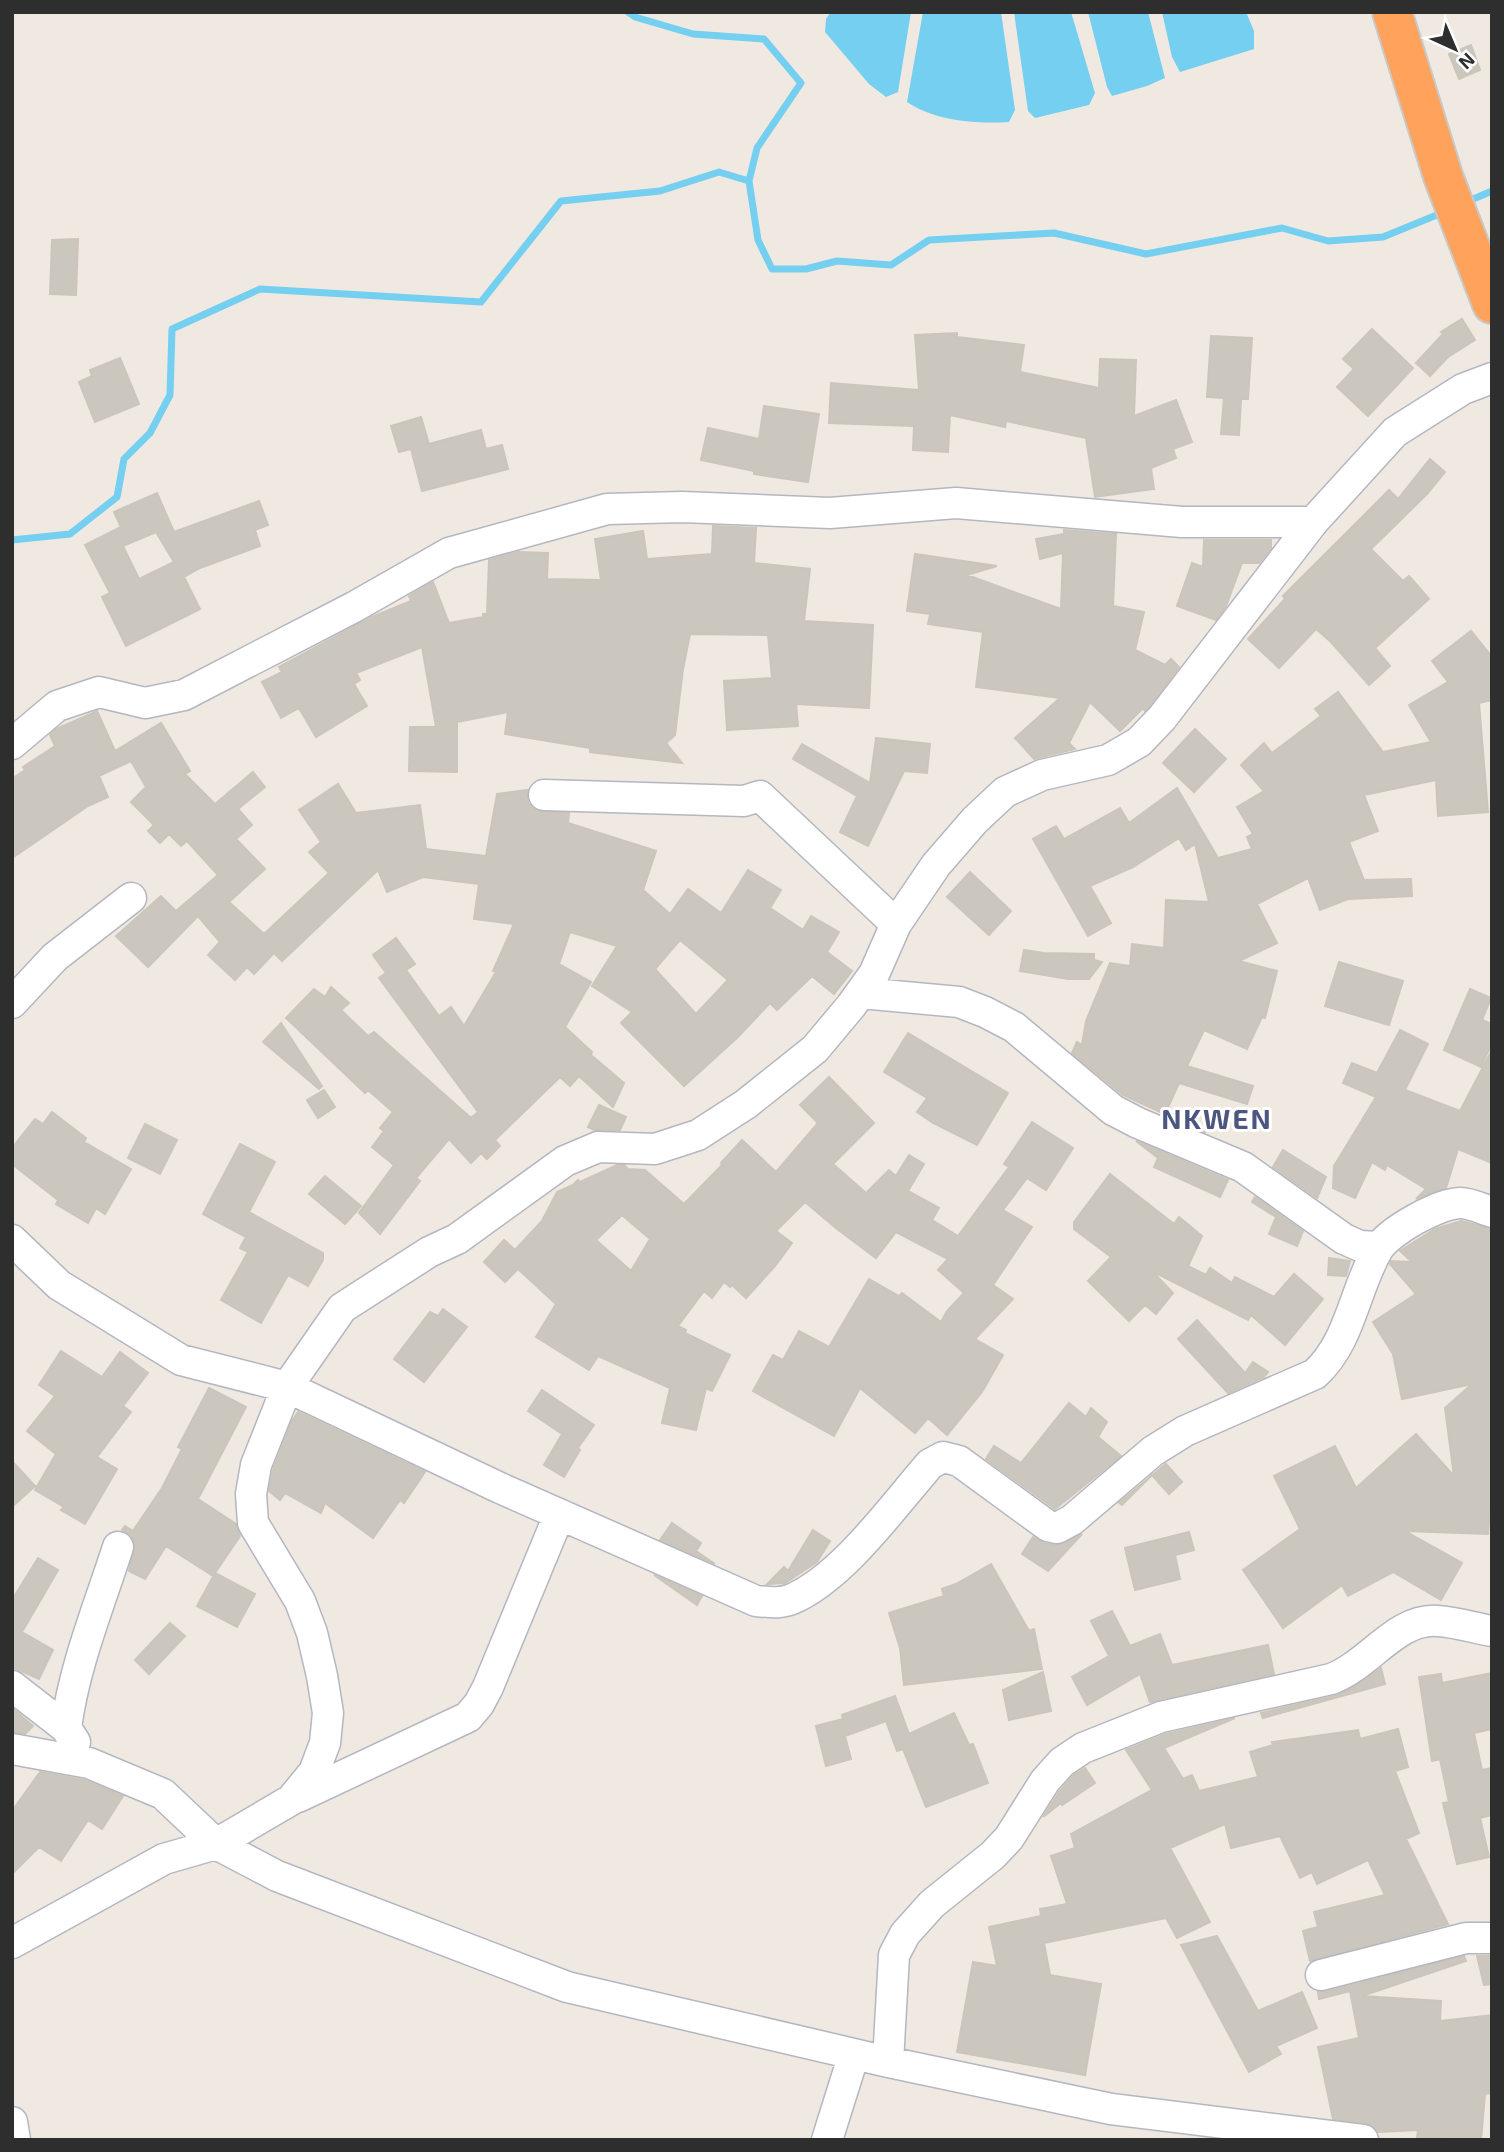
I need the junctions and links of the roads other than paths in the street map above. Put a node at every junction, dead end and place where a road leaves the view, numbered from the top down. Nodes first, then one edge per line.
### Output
1 (1392, 12) edge
2 (1492, 304) edge
3 (1492, 377) edge
4 (1312, 522) junction
5 (12, 744) edge
6 (544, 794) dead end
7 (131, 898) dead end
8 (896, 924) junction
9 (861, 993) junction
10 (12, 1003) edge
11 (1492, 1212) edge
12 (12, 1240) edge
13 (1379, 1247) junction
14 (287, 1387) junction
15 (559, 1515) junction
16 (118, 1547) dead end
17 (1492, 1631) edge
18 (12, 1686) edge
19 (66, 1728) junction
20 (12, 1749) edge
21 (89, 1763) junction
22 (291, 1800) junction
23 (216, 1844) junction
24 (1492, 1938) edge
25 (12, 1943) edge
26 (1321, 1975) dead end
27 (854, 2054) junction
28 (888, 2062) junction
29 (12, 2122) edge
30 (15, 2140) edge
31 (827, 2140) edge
32 (1363, 2140) edge

1 - 2 highway
3 - 4 street
4 - 5 street
4 - 8 street
6 - 8 street
7 - 10 street
8 - 9 street
9 - 13 street
9 - 14 street
11 - 13 street
12 - 14 street
13 - 15 street
14 - 15 street
14 - 22 street
15 - 22 street
16 - 19 street
17 - 28 street
18 - 19 street
19 - 21 street
20 - 21 street
21 - 23 street
22 - 23 street
23 - 25 street
23 - 27 street
24 - 26 street
27 - 28 street
27 - 31 street
28 - 32 street
29 - 30 street

